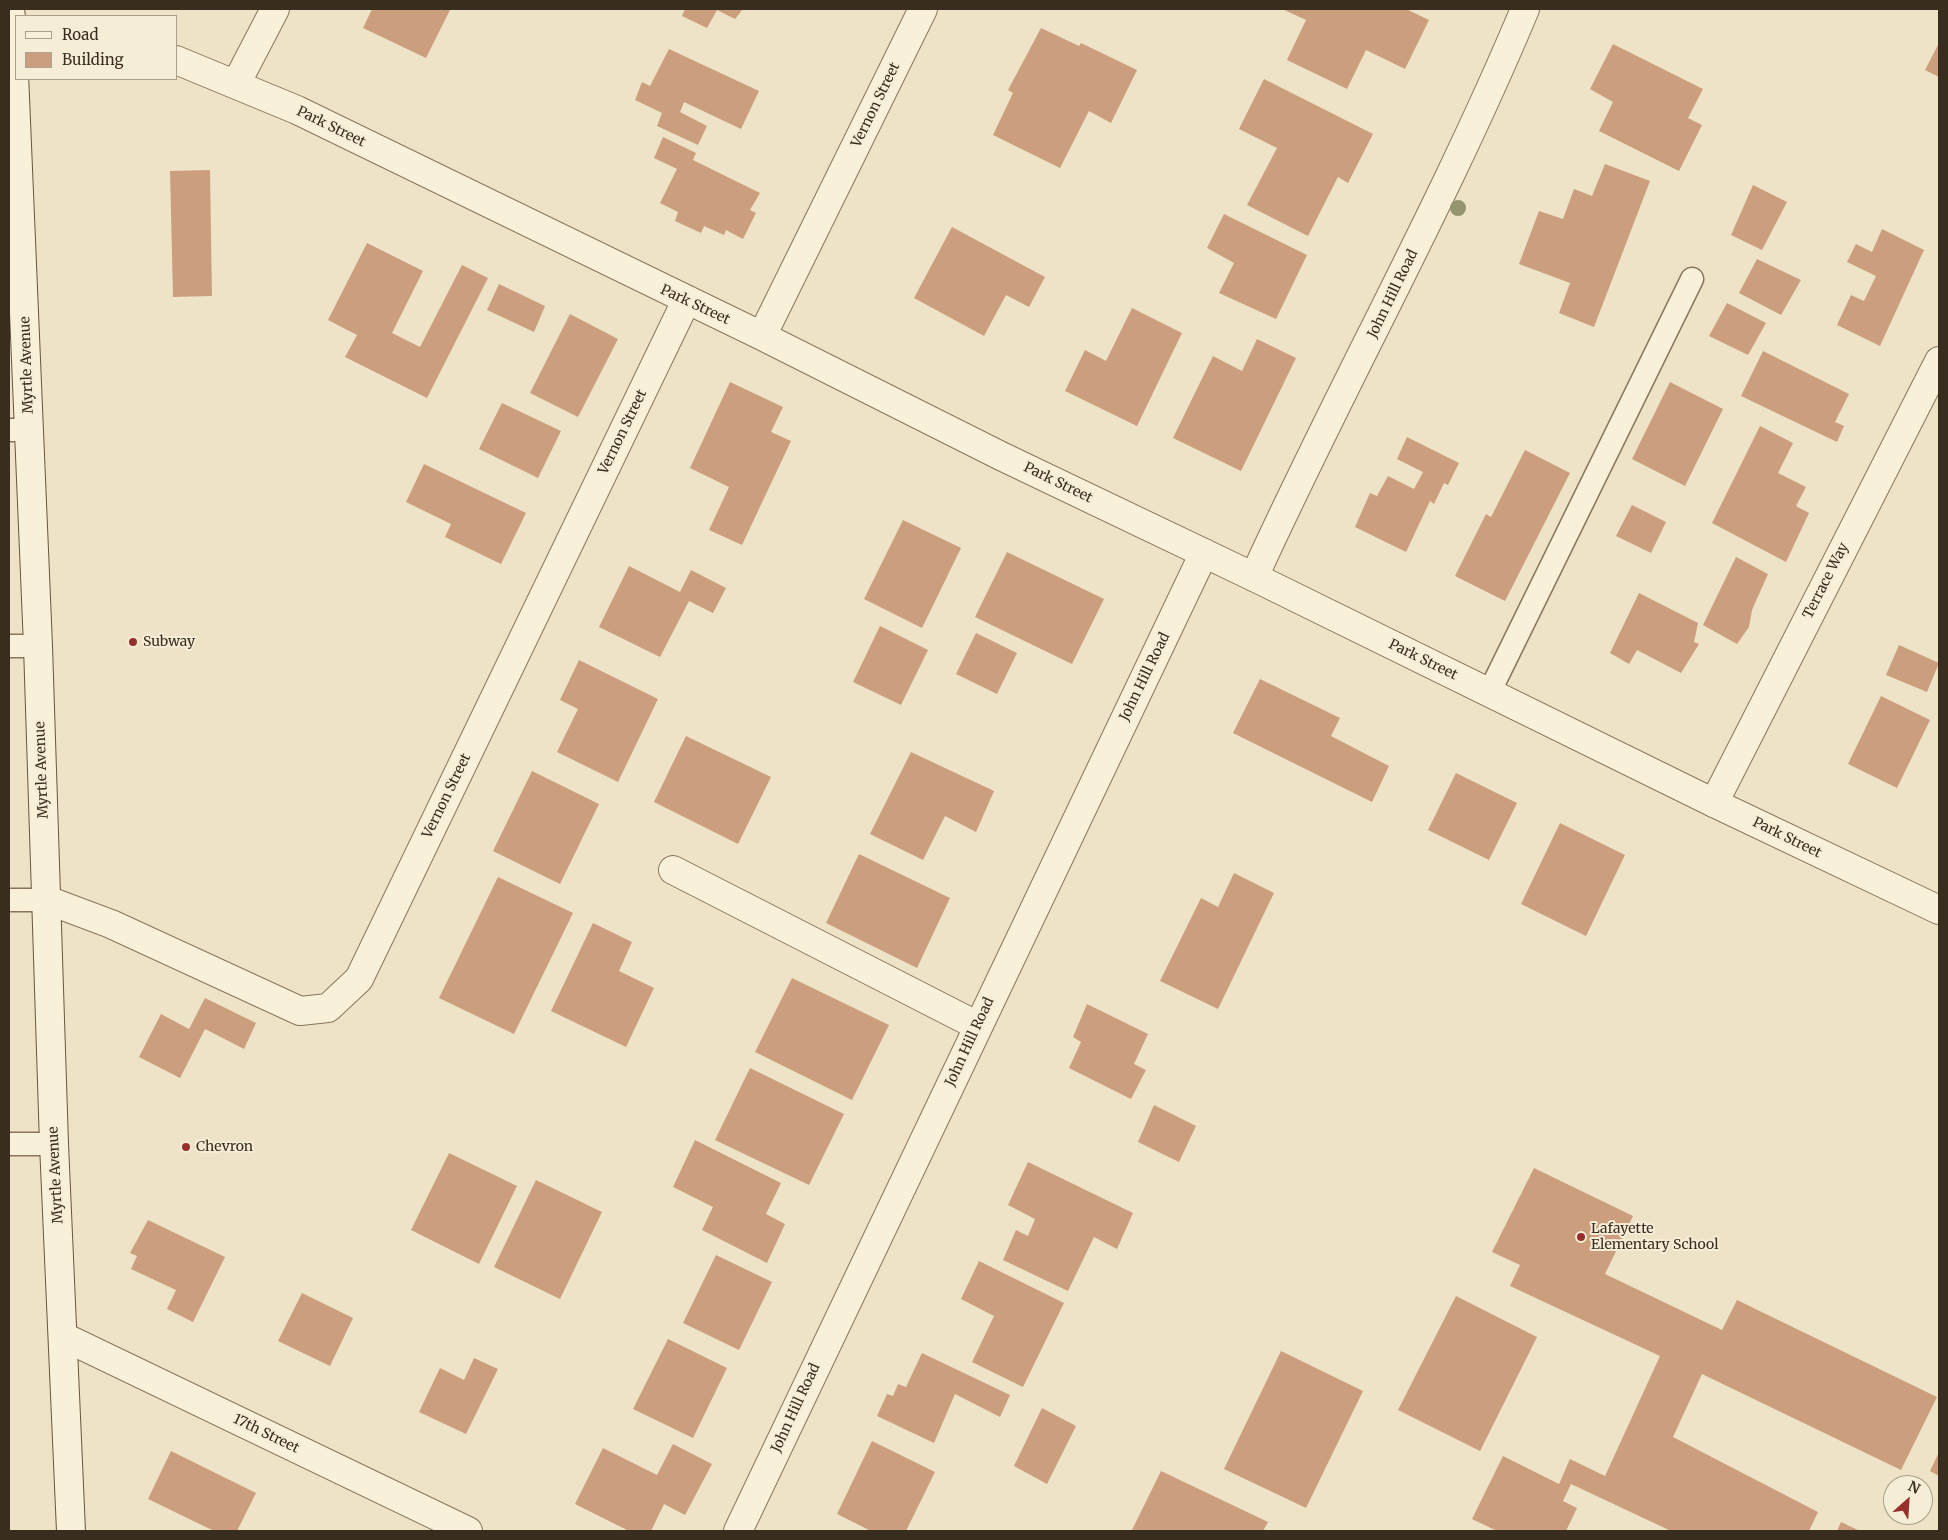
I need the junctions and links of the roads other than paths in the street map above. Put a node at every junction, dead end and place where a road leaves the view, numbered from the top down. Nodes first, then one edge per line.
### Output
1 (275, 9) edge
2 (923, 9) edge
3 (1525, 9) edge
4 (13, 20) edge
5 (178, 61) edge
6 (236, 84) junction
7 (1692, 279) dead end
8 (686, 301) junction
9 (762, 336) junction
10 (1939, 361) edge
11 (19, 430) edge
12 (1204, 553) junction
13 (1254, 577) junction
14 (9, 646) edge
15 (38, 646) junction
16 (1489, 693) junction
17 (1714, 803) junction
18 (673, 870) dead end
19 (9, 900) edge
20 (47, 900) junction
21 (1939, 910) edge
22 (978, 1026) junction
23 (9, 1144) edge
24 (54, 1144) junction
25 (64, 1336) junction
26 (71, 1531) edge
27 (468, 1531) edge
28 (738, 1531) edge

1 - 6 street
2 - 9 street, Vernon Street
3 - 13 street, John Hill Road
4 - 11 street, Myrtle Avenue
5 - 6 street, Park Street
6 - 8 street, Park Street
7 - 16 lane
8 - 9 street, Park Street
8 - 20 street, Vernon Street
9 - 12 street, Park Street
10 - 17 street, Terrace Way
11 - 15 street, Myrtle Avenue
12 - 13 street, Park Street
12 - 22 street, John Hill Road
13 - 16 street, Park Street
14 - 15 lane
15 - 20 street, Myrtle Avenue
16 - 17 street, Park Street
17 - 21 street, Park Street
18 - 22 street
19 - 20 lane
20 - 24 street, Myrtle Avenue
22 - 28 street, John Hill Road
23 - 24 lane
24 - 25 street, Myrtle Avenue
25 - 26 street, Myrtle Avenue
25 - 27 street, 17th Street

